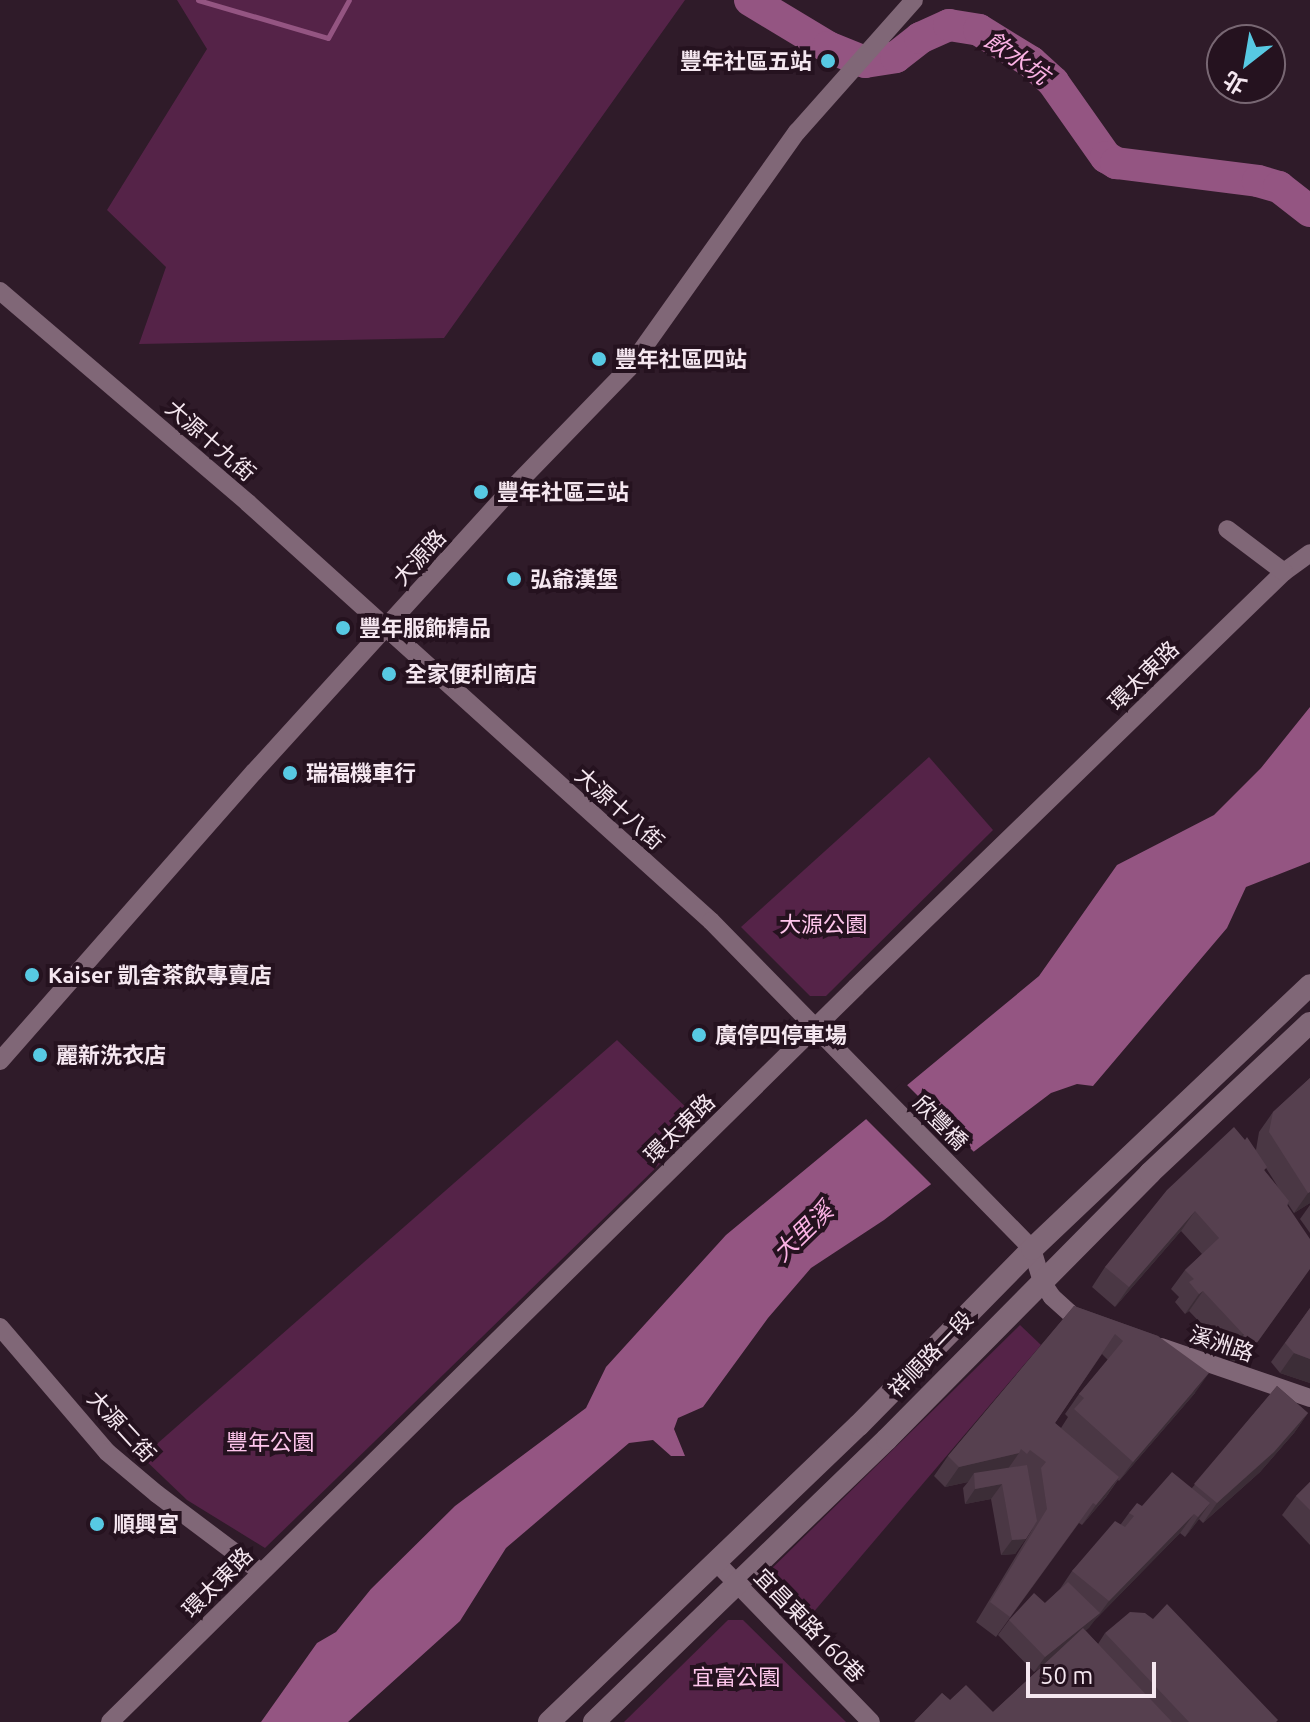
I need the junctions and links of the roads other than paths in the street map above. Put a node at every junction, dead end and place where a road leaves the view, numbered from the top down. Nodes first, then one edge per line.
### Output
1 (914, 0) edge
2 (0, 291) edge
3 (1227, 529) dead end
4 (1310, 553) edge
5 (1284, 572) junction
6 (386, 629) junction
7 (1310, 985) edge
8 (1310, 1023) edge
9 (815, 1029) junction
10 (0, 1061) edge
11 (1032, 1249) junction
12 (1042, 1282) junction
13 (0, 1327) edge
14 (1102, 1327) edge
15 (1143, 1341) edge
16 (1310, 1398) edge
17 (715, 1561) junction
18 (261, 1572) junction
19 (736, 1583) junction
20 (110, 1722) edge
21 (549, 1722) edge
22 (594, 1722) edge
23 (871, 1722) edge

1 - 6 street, 大源路
2 - 6 street, 大源十九街
3 - 5 street
4 - 5 street, 環太東路
5 - 9 street, 環太東路
6 - 9 street, 大源十八街
6 - 10 street, 大源路
7 - 11 street, 祥順路一段
8 - 12 street, 祥順路一段
9 - 11 street, 欣豐橋
9 - 18 street, 環太東路
11 - 12 street
11 - 17 street, 祥順路一段
12 - 14 street
12 - 19 street, 祥順路一段
13 - 18 street, 大源二街
15 - 16 street, 溪洲路
17 - 19 street, 宜昌東路160巷
17 - 21 street, 祥順路一段
18 - 20 street, 環太東路
19 - 22 street, 祥順路一段
19 - 23 street, 宜昌東路160巷

